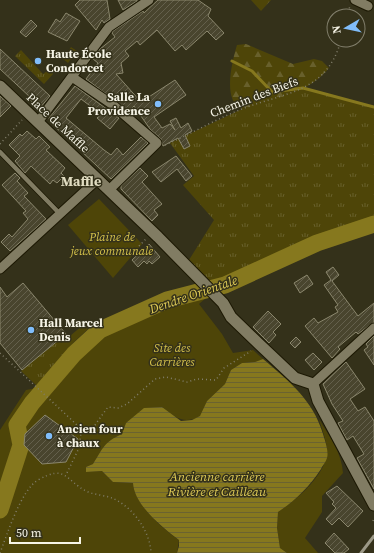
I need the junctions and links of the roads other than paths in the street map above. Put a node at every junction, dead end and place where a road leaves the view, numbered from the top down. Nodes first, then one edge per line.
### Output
1 (149, 0) edge
2 (355, 0) edge
3 (368, 6) dead end
4 (72, 77) junction
5 (0, 86) edge
6 (38, 122) junction
7 (0, 152) edge
8 (98, 179) junction
9 (109, 190) junction
10 (60, 214) junction
11 (0, 269) edge
12 (374, 328) edge
13 (313, 384) junction
14 (374, 505) edge

1 - 4 street
2 - 3 street
4 - 6 street
4 - 9 street
5 - 6 street, Place de Maffle
6 - 8 street, Place de Maffle
7 - 10 lane
8 - 9 street, Place de Maffle
8 - 10 street
9 - 13 street, Place de Maffle
10 - 11 street
12 - 13 street
13 - 14 street

